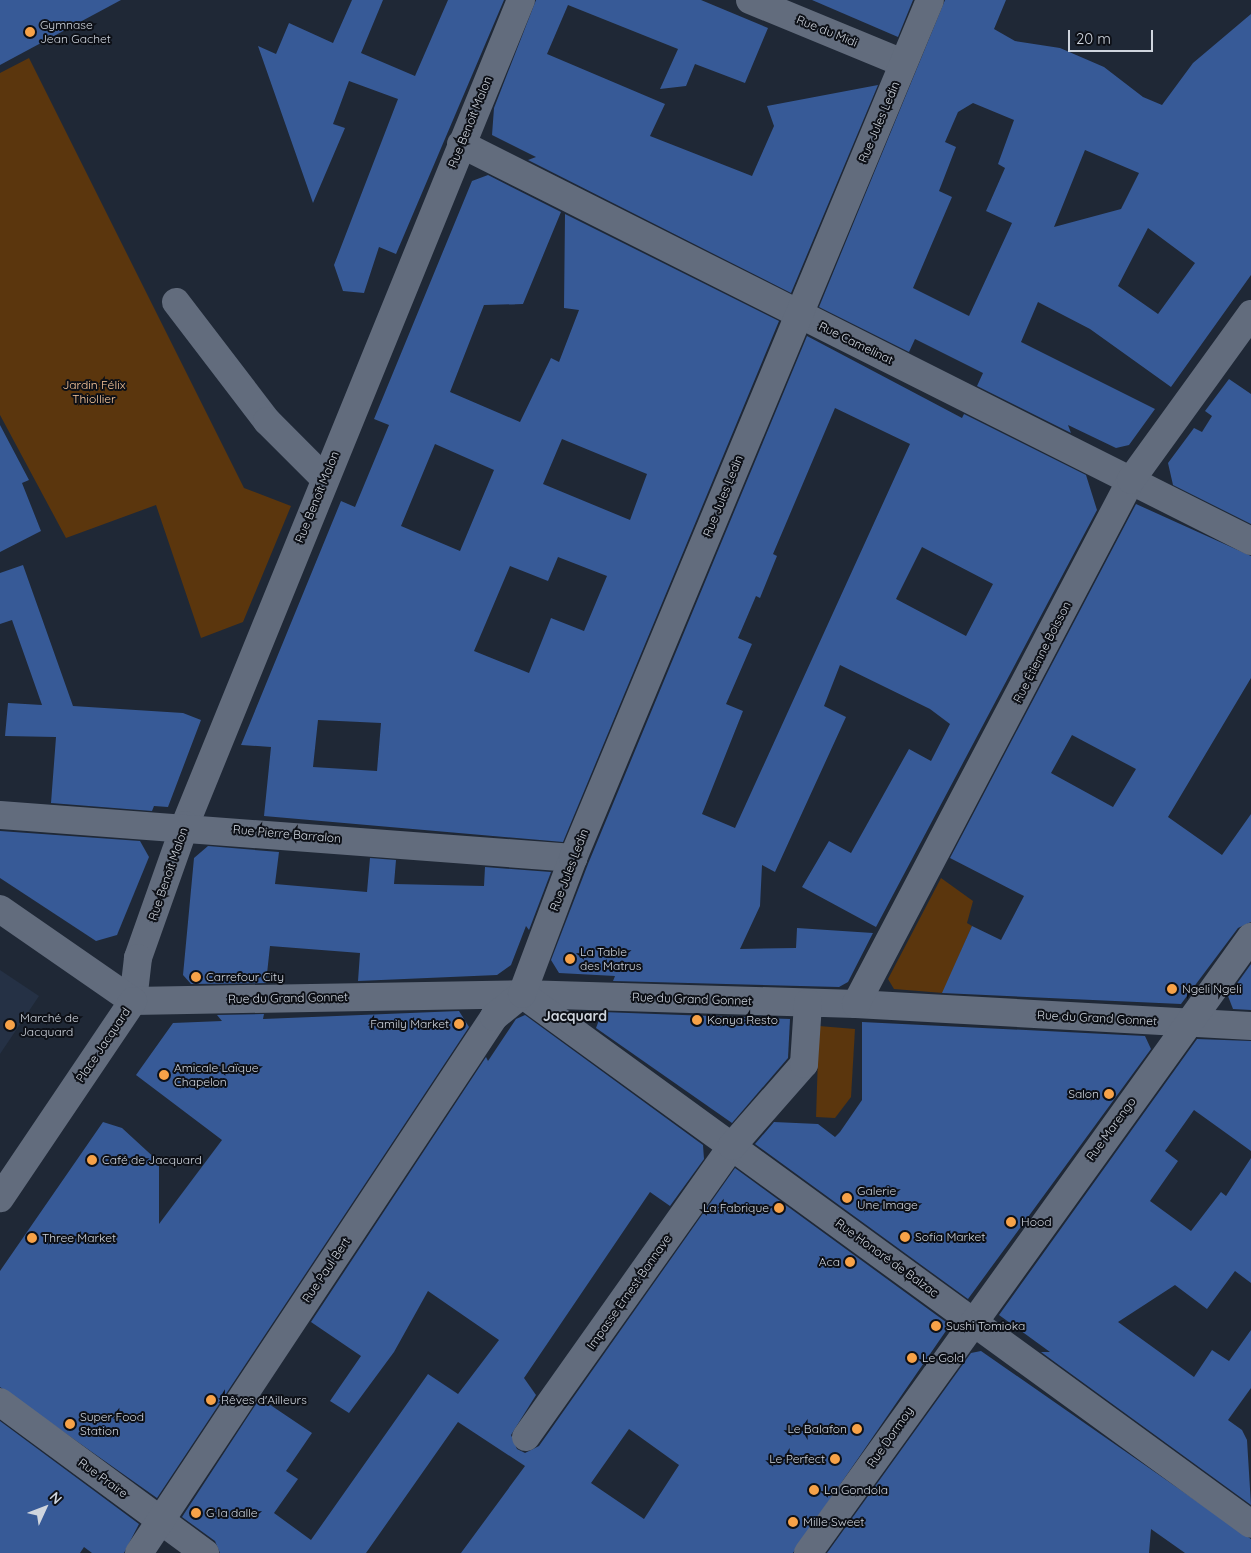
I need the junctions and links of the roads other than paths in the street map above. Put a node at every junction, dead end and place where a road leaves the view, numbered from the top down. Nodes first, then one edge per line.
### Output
1 (521, 0) edge
2 (750, 0) edge
3 (930, 0) edge
4 (904, 63) junction
5 (461, 144) junction
6 (176, 302) dead end
7 (1251, 314) edge
8 (798, 315) junction
9 (324, 478) junction
10 (1131, 480) junction
11 (1251, 541) edge
12 (0, 814) edge
13 (185, 825) junction
14 (573, 858) junction
15 (0, 909) edge
16 (1251, 937) edge
17 (522, 994) junction
18 (133, 1000) junction
19 (808, 1003) junction
20 (856, 1004) junction
21 (1188, 1023) junction
22 (1251, 1026) edge
23 (732, 1146) junction
24 (0, 1198) edge
25 (972, 1321) junction
26 (0, 1402) edge
27 (526, 1437) dead end
28 (160, 1520) junction
29 (1251, 1524) edge
30 (138, 1553) edge
31 (205, 1553) edge
32 (808, 1553) edge

1 - 5 street, Rue Benoît Malon
2 - 4 street, Rue du Midi
3 - 4 street, Rue Jules Ledin
4 - 8 street, Rue Jules Ledin
5 - 8 street, Rue Camelinat
5 - 9 street, Rue Benoît Malon
6 - 9 street
7 - 10 street, Rue Étienne Boisson
8 - 10 street, Rue Camelinat
8 - 14 street, Rue Jules Ledin
9 - 13 street, Rue Benoît Malon
10 - 11 street, Rue Camelinat
10 - 20 street, Rue Étienne Boisson
12 - 13 street, Rue Pierre Barralon
13 - 14 street, Rue Pierre Barralon
13 - 18 street, Rue Benoît Malon
14 - 17 street, Rue Jules Ledin
15 - 18 street, Place Jacquard
16 - 21 street, Rue Marengo
17 - 18 street, Rue du Grand Gonnet
17 - 19 street, Rue du Grand Gonnet
17 - 23 street, Rue Honoré de Balzac
17 - 28 street, Rue Paul Bert
18 - 24 street, Place Jacquard
19 - 20 street, Rue du Grand Gonnet
19 - 23 street, Impasse Ernest Bonnave
20 - 21 street, Rue du Grand Gonnet
21 - 22 street, Rue du Grand Gonnet
21 - 25 street, Rue Marengo
23 - 25 street, Rue Honoré de Balzac
23 - 27 street, Impasse Ernest Bonnave
25 - 29 street, Rue Honoré de Balzac
25 - 32 street, Rue Dormoy
26 - 28 street, Rue Praire
28 - 30 street, Rue Paul Bert
28 - 31 street, Rue Praire

